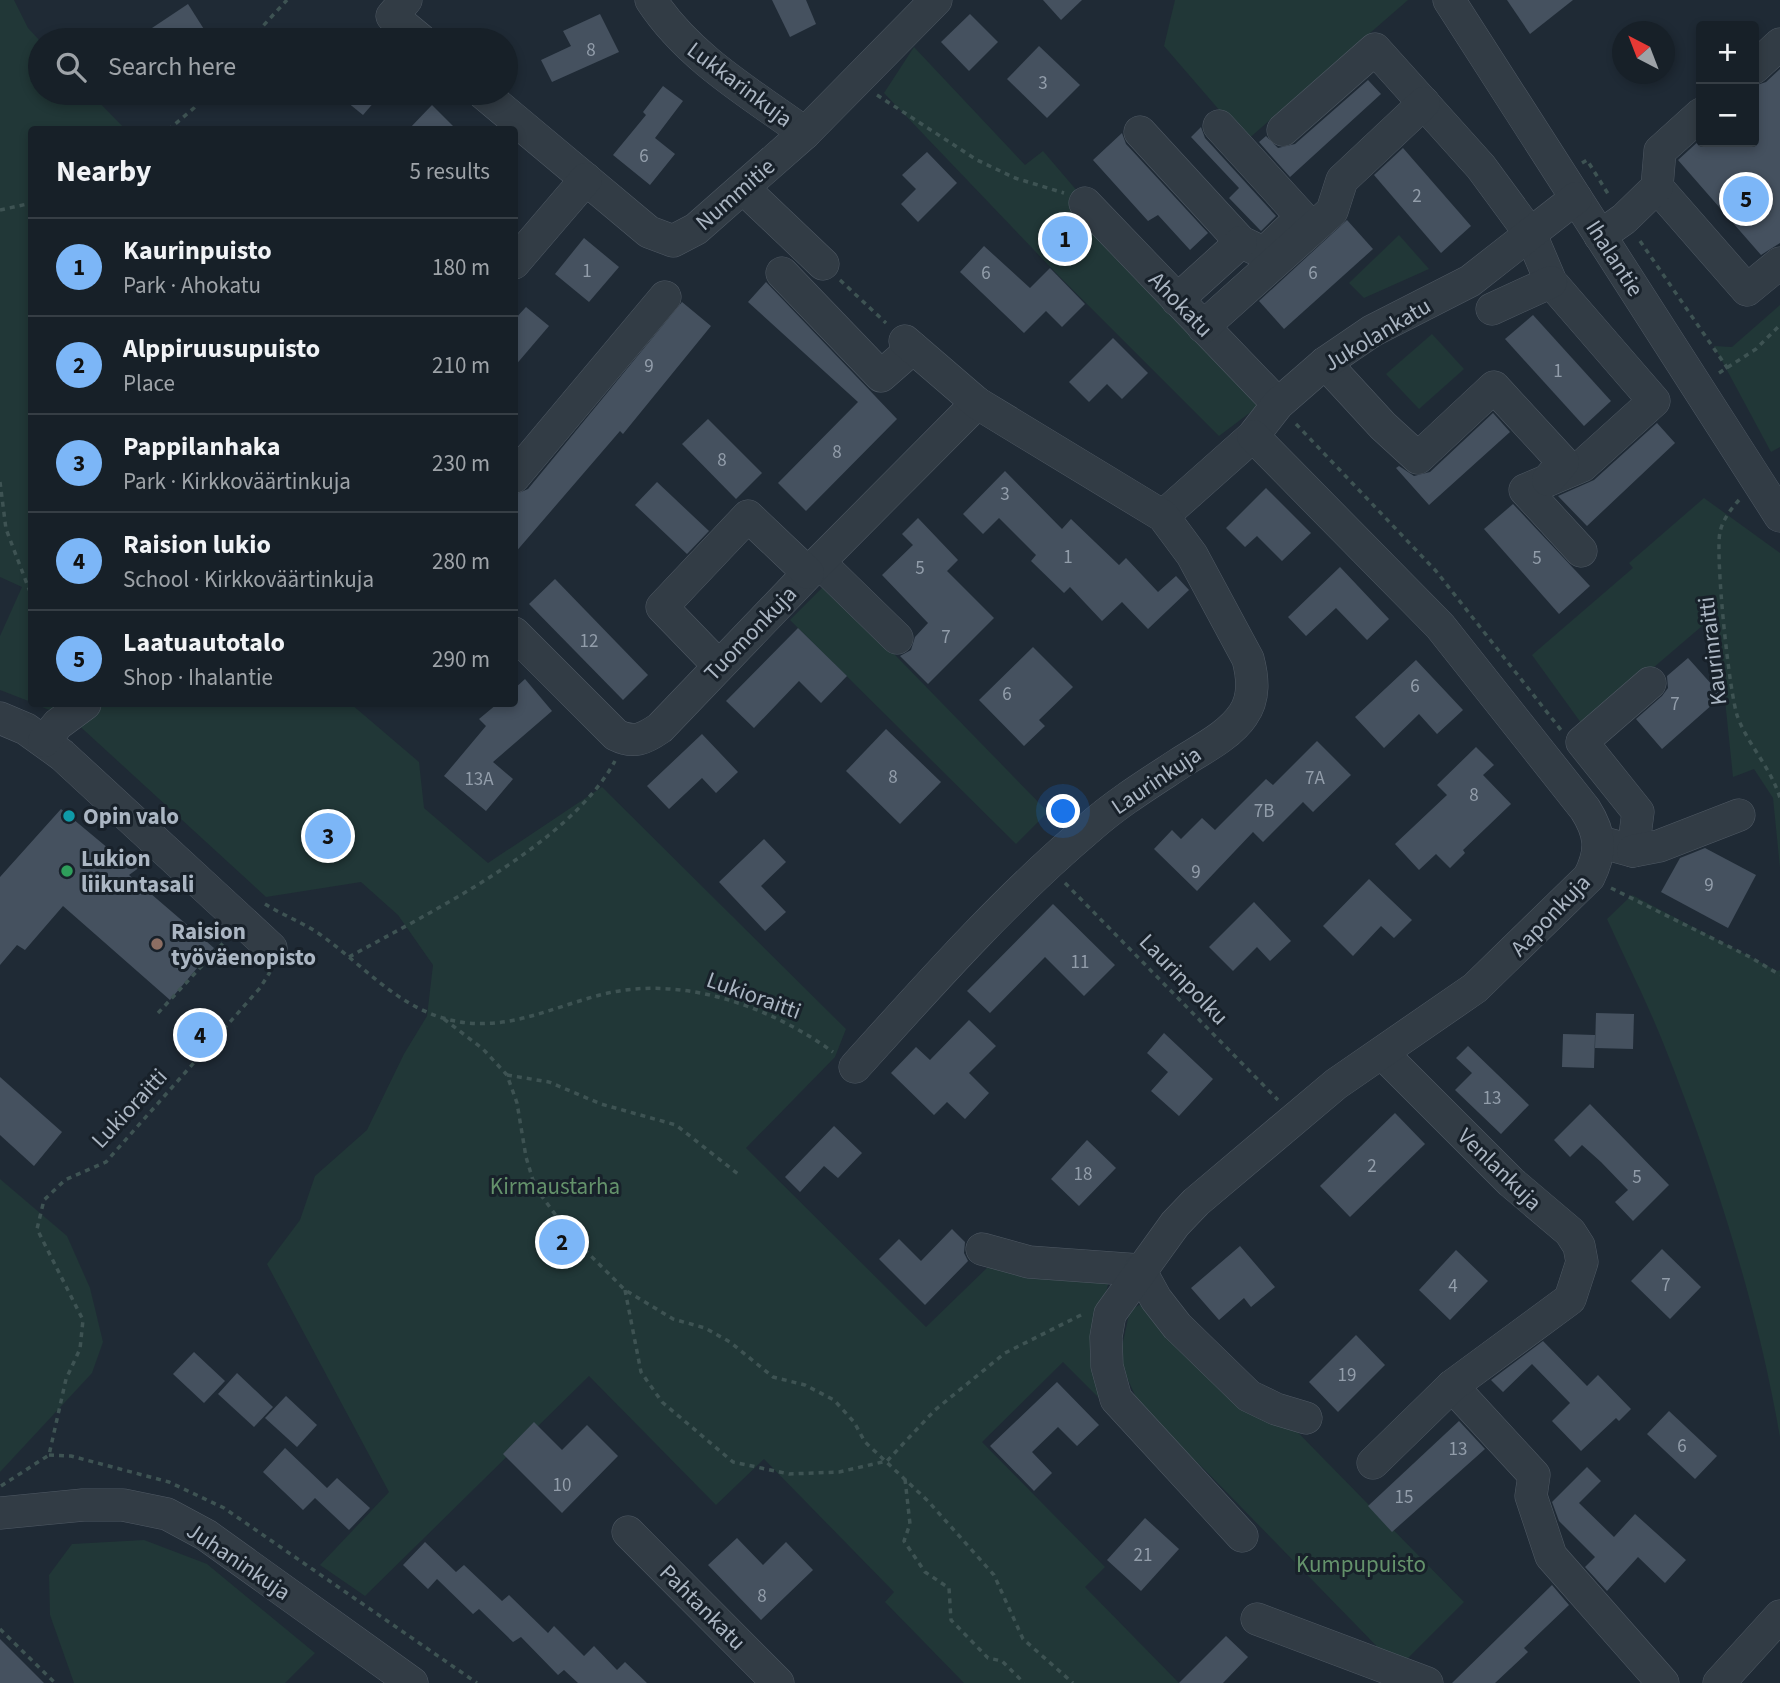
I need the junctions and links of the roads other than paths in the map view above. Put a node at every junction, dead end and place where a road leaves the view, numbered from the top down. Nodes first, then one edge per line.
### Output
1 (651, 0) edge
2 (936, 0) edge
3 (1449, 0) edge
4 (399, 8) edge
5 (413, 28) edge
6 (1780, 44) edge
7 (1759, 63) edge
8 (1424, 103) junction
9 (497, 105) edge
10 (1696, 119) edge
11 (1219, 126) dead end
12 (1283, 131) dead end
13 (1140, 132) dead end
14 (805, 133) junction
15 (586, 179) junction
16 (1657, 187) junction
17 (743, 188) junction
18 (1576, 198) junction
19 (1085, 202) road end
20 (1531, 235) junction
21 (1600, 236) junction
22 (1241, 242) junction
23 (518, 258) edge
24 (1780, 262) edge
25 (823, 264) road end
26 (782, 273) dead end
27 (1551, 282) junction
28 (665, 296) dead end
29 (1177, 300) junction
30 (1492, 309) dead end
31 (1203, 327) junction
32 (1325, 363) junction
33 (977, 403) junction
34 (1278, 404) junction
35 (1253, 436) junction
36 (518, 472) edge
37 (1548, 480) junction
38 (1163, 516) junction
39 (1780, 516) edge
40 (1581, 551) dead end
41 (813, 568) junction
42 (518, 637) edge
43 (897, 638) dead end
44 (719, 666) junction
45 (1650, 683) dead end
46 (81, 707) edge
47 (0, 718) edge
48 (44, 741) junction
49 (1739, 816) dead end
50 (1600, 842) junction
51 (1633, 851) junction
52 (272, 957) road end
53 (1382, 1053) junction
54 (855, 1067) road end
55 (982, 1250) dead end
56 (1140, 1270) junction
57 (1452, 1386) junction
58 (1306, 1418) dead end
59 (1373, 1463) dead end
60 (0, 1513) edge
61 (628, 1532) dead end
62 (1242, 1536) dead end
63 (1780, 1616) edge
64 (1257, 1619) dead end
65 (412, 1683) edge
66 (778, 1683) edge
67 (1427, 1683) edge
68 (1663, 1683) edge
69 (1720, 1683) edge

1 - 14 street, Lukkarinkuja
2 - 14 street, Nummitie
3 - 18 street, Ihalantie
4 - 5 street
6 - 7 street
8 - 12 street
8 - 20 street
8 - 31 street
9 - 15 street, Nummitie
10 - 16 street
11 - 22 street
13 - 22 street
14 - 17 street, Nummitie
15 - 17 street, Nummitie
15 - 23 street
16 - 21 street
16 - 24 street
17 - 25 street
18 - 20 street, Jukolankatu
18 - 21 street, Ihalantie
19 - 29 street, Ahokatu
20 - 27 street
20 - 32 street, Jukolankatu
21 - 39 street, Ihalantie
22 - 29 street
26 - 33 street, Laurinkuja
27 - 30 street
27 - 37 street
28 - 36 street
29 - 31 street, Ahokatu
31 - 34 street, Ahokatu
32 - 34 street, Jukolankatu
32 - 37 street
33 - 38 street, Laurinkuja
33 - 41 street, Tuomonkuja
34 - 35 street, Jukolankatu
35 - 38 street, Jukolankatu
35 - 50 street
37 - 40 street
38 - 54 street, Laurinkuja
41 - 43 street
41 - 44 street, Tuomonkuja
41 - 44 street
42 - 44 street, Tuomonkuja
45 - 51 street
46 - 48 street
47 - 48 street
48 - 52 street
49 - 51 street
50 - 51 street
50 - 53 street, Aaponkuja
53 - 56 street, Aaponkuja
53 - 57 street, Venlankuja
55 - 56 street
56 - 58 street
56 - 62 street, Aaponkuja
57 - 59 street
57 - 68 street
60 - 65 street, Juhaninkuja
61 - 66 street, Pahtankatu
63 - 69 street
64 - 67 street

